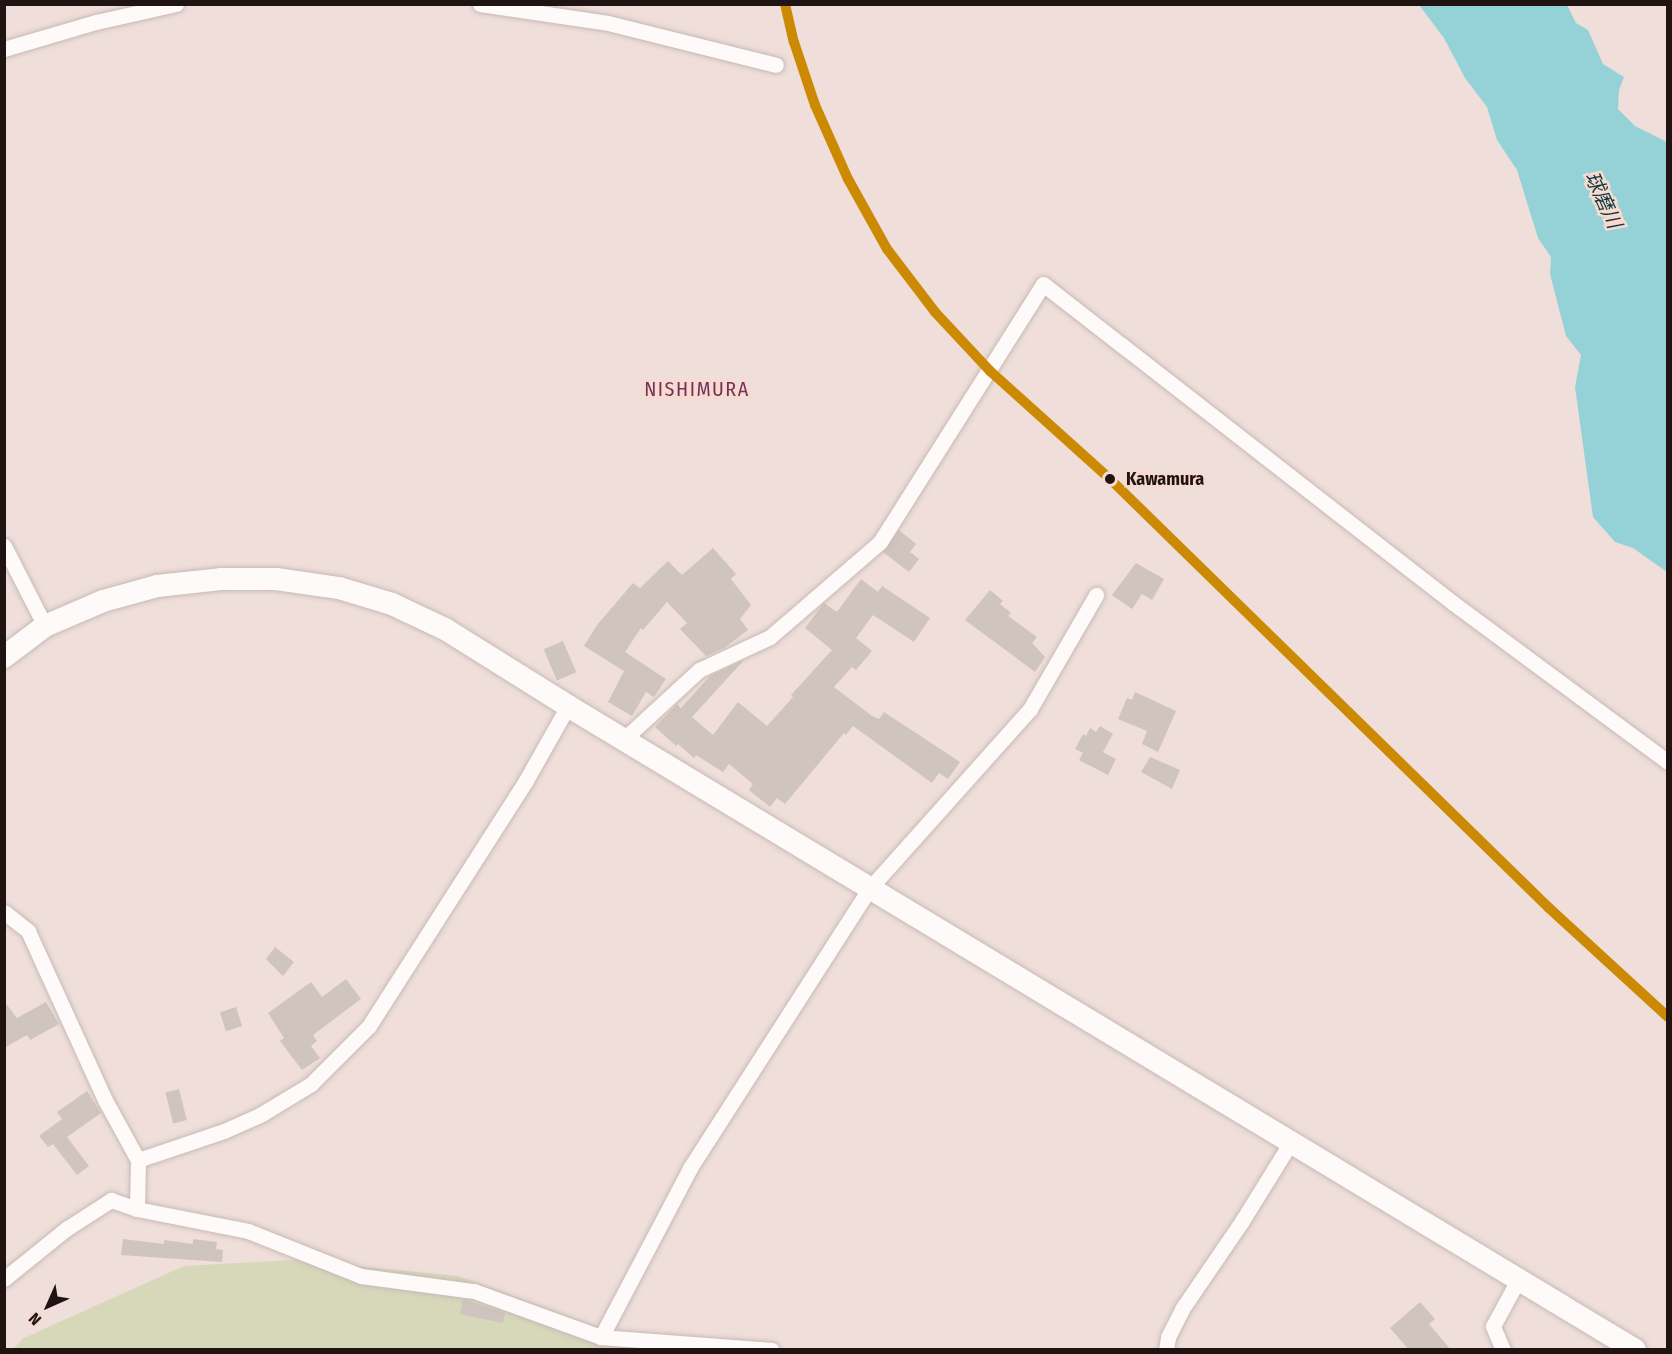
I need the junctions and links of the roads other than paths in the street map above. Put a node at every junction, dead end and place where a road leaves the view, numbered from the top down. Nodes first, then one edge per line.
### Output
1 (176, 4) edge
2 (480, 4) edge
3 (4, 49) edge
4 (776, 65) dead end
5 (4, 546) edge
6 (1096, 595) dead end
7 (45, 626) junction
8 (4, 657) edge
9 (568, 706) junction
10 (624, 739) junction
11 (1668, 762) edge
12 (870, 888) junction
13 (4, 912) edge
14 (1291, 1142) junction
15 (138, 1160) junction
16 (137, 1209) junction
17 (4, 1279) edge
18 (1518, 1280) junction
19 (601, 1337) junction
20 (772, 1350) edge
21 (1166, 1350) edge
22 (1503, 1350) edge
23 (1635, 1350) edge

1 - 3 street
2 - 4 street
5 - 7 street
6 - 12 street
7 - 8 street
7 - 9 street
9 - 10 street
9 - 15 street
10 - 11 street
10 - 12 street
12 - 14 street
12 - 19 street
13 - 15 street
14 - 18 street
14 - 21 street
15 - 16 street
16 - 17 street
16 - 19 street
18 - 22 street
18 - 23 street
19 - 20 street

